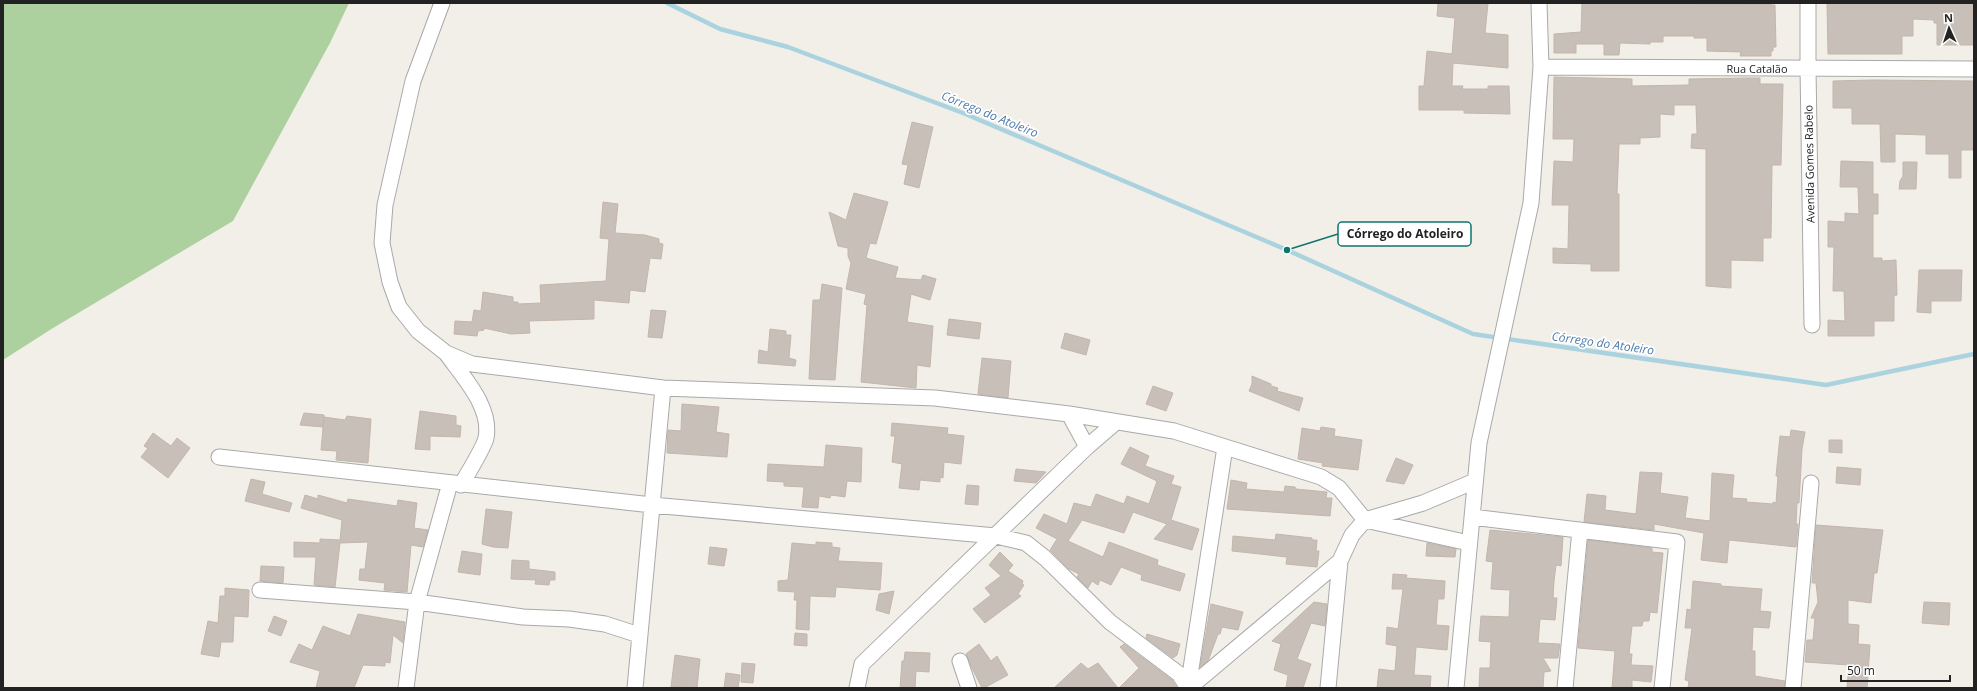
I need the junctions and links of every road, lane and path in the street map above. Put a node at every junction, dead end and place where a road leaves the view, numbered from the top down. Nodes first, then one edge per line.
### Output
1 (442, 3) edge
2 (1539, 3) edge
3 (1808, 3) edge
4 (1541, 67) junction
5 (1808, 68) junction
6 (1974, 69) edge
7 (1812, 325) dead end
8 (446, 353) junction
9 (663, 388) junction
10 (1068, 414) junction
11 (1116, 422) junction
12 (1087, 447) junction
13 (1225, 447) junction
14 (219, 457) dead end
15 (1475, 481) junction
16 (1811, 483) dead end
17 (455, 484) junction
18 (652, 506) junction
19 (1472, 517) junction
20 (1365, 520) junction
21 (1580, 530) junction
22 (996, 536) junction
23 (1469, 543) junction
24 (1340, 561) junction
25 (260, 590) dead end
26 (417, 602) junction
27 (640, 635) junction
28 (960, 661) dead end
29 (406, 688) edge
30 (634, 688) edge
31 (857, 688) edge
32 (970, 688) edge
33 (1188, 688) edge
34 (1328, 688) edge
35 (1456, 688) edge
36 (1564, 688) edge
37 (1662, 688) edge
38 (1793, 688) edge

1 - 8 street
2 - 4 street
3 - 5 street, Avenida Gomes Rabelo
4 - 5 street, Rua Catalão
4 - 15 street
5 - 6 street, Rua Catalão
5 - 7 street, Avenida Gomes Rabelo
8 - 9 street
8 - 17 street
9 - 10 street
9 - 18 street
10 - 11 street
10 - 12 street
11 - 12 street
11 - 13 street
12 - 22 street
13 - 20 street
13 - 33 street
14 - 17 street
15 - 19 street
15 - 20 street
16 - 38 street
17 - 18 street
17 - 26 street
18 - 22 street
18 - 27 street
19 - 21 street
19 - 23 street
20 - 23 street
20 - 24 street
21 - 36 street
21 - 37 street
22 - 31 street
22 - 33 street
23 - 35 street
24 - 33 street
24 - 34 street
25 - 26 street
26 - 27 street
26 - 29 street
27 - 30 street
28 - 32 street

